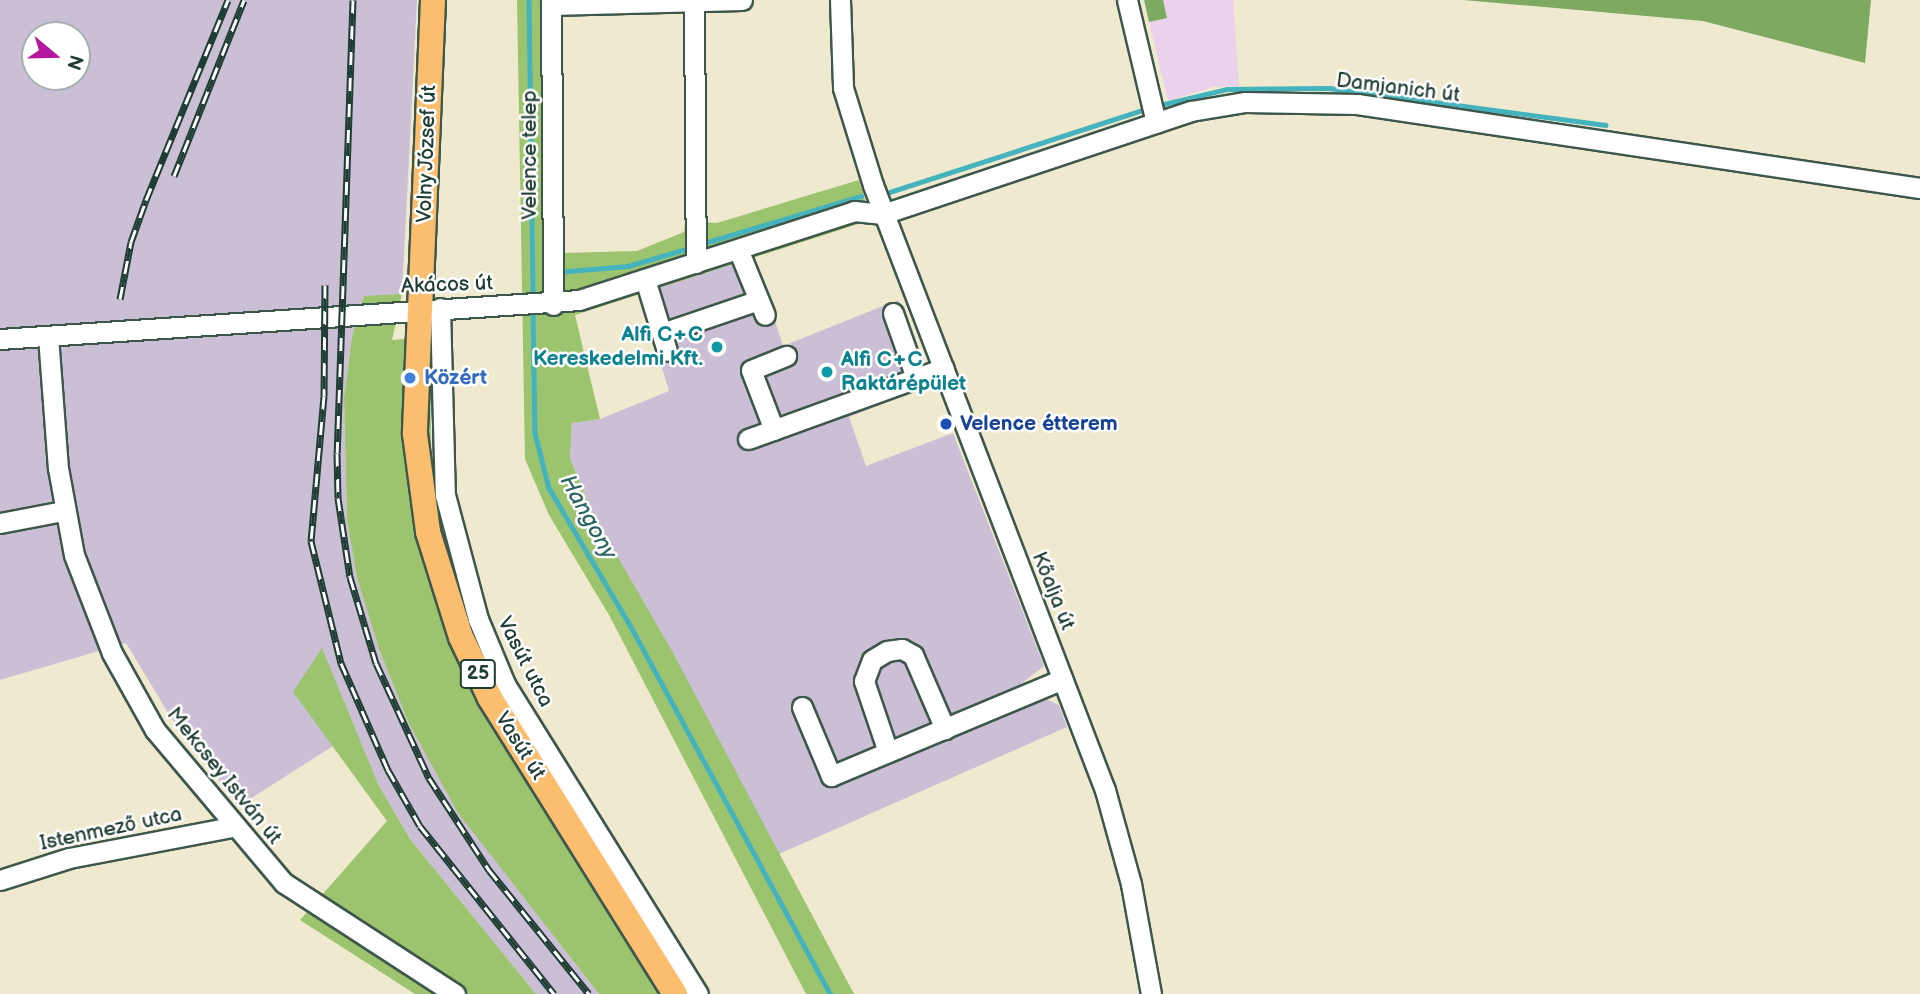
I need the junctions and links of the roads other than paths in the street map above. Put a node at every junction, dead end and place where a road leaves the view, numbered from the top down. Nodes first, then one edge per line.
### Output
1 (433, 0) edge
2 (742, 0) edge
3 (840, 0) edge
4 (1126, 0) edge
5 (694, 1) edge
6 (551, 2) edge
7 (1153, 112) junction
8 (1920, 188) edge
9 (883, 214) junction
10 (738, 249) junction
11 (696, 252) junction
12 (645, 279) junction
13 (550, 305) junction
14 (431, 308) junction
15 (893, 313) dead end
16 (48, 336) junction
17 (0, 339) edge
18 (786, 356) dead end
19 (944, 368) junction
20 (916, 378) junction
21 (774, 430) junction
22 (748, 439) dead end
23 (64, 511) junction
24 (0, 523) edge
25 (1063, 679) junction
26 (802, 707) dead end
27 (945, 729) junction
28 (888, 752) junction
29 (232, 827) junction
30 (0, 880) edge
31 (454, 994) edge
32 (675, 994) edge
33 (698, 994) edge
34 (1151, 994) edge

1 - 14 main road, Volny József út / 25
2 - 5 street, Velence telep
3 - 9 street, Kőalja út
4 - 7 street
5 - 6 street, Velence telep
5 - 11 street
6 - 13 street, Velence telep
7 - 8 street, Damjanich út
7 - 9 street, Damjanich út
9 - 10 street, Akácos út
9 - 19 street, Kőalja út
10 - 11 street, Akácos út
10 - 12 street
11 - 12 street, Akácos út
12 - 13 street, Akácos út
13 - 14 street, Akácos út
14 - 16 street, Akácos út
14 - 32 main road, Vasút út / 25
14 - 33 street, Vasút utca
15 - 20 street
16 - 17 street, Akácos út
16 - 23 street, Mekcsey István út
18 - 21 street
19 - 20 street
19 - 25 street, Kőalja út
20 - 21 street
21 - 22 street
23 - 24 street
23 - 29 street, Mekcsey István út
25 - 27 street
25 - 34 street, Kőalja út
26 - 28 street
27 - 28 street
27 - 28 street
29 - 30 street, Istenmező utca
29 - 31 street, Mekcsey István út

